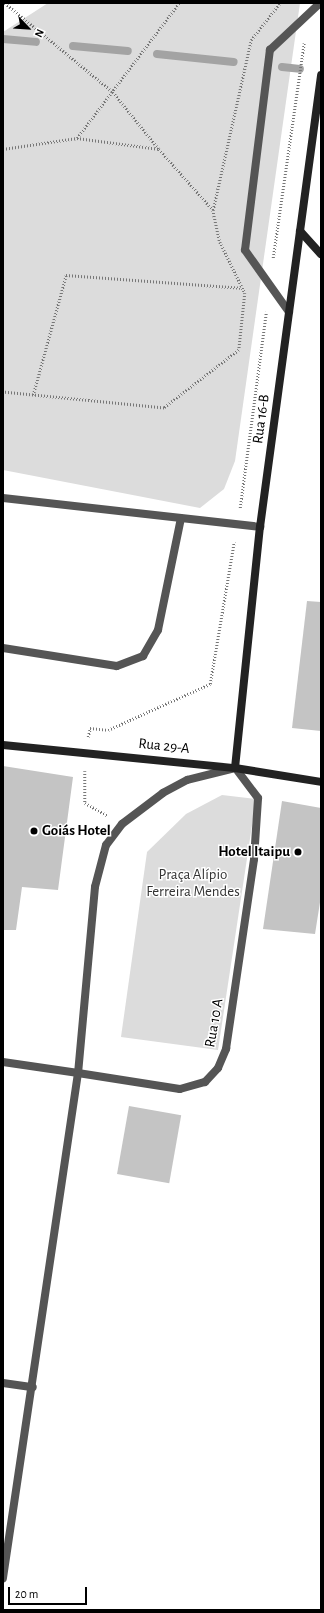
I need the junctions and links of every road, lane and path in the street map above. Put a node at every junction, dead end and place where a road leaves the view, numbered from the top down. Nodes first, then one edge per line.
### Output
1 (4, 3) edge
2 (179, 3) edge
3 (280, 3) edge
4 (320, 3) edge
5 (308, 14) junction
6 (321, 74) edge
7 (113, 92) junction
8 (77, 138) junction
9 (3, 149) edge
10 (159, 149) junction
11 (213, 210) junction
12 (300, 231) junction
13 (220, 242) junction
14 (245, 250) junction
15 (321, 254) edge
16 (273, 255) junction
17 (296, 260) junction
18 (270, 285) junction
19 (242, 288) junction
20 (289, 312) junction
21 (3, 392) edge
22 (33, 395) junction
23 (3, 498) edge
24 (181, 518) junction
25 (237, 524) junction
26 (260, 528) junction
27 (3, 648) edge
28 (3, 745) edge
29 (85, 752) junction
30 (235, 768) junction
31 (321, 782) edge
32 (122, 824) junction
33 (3, 1062) edge
34 (78, 1073) junction
35 (3, 1382) edge
36 (33, 1387) junction
37 (3, 1578) edge

1 - 7 path
2 - 7 path
3 - 11 path
4 - 5 street
5 - 14 street
5 - 16 path
6 - 12 street, Rua 16-B
7 - 8 path
7 - 10 path
8 - 9 path
8 - 10 path
10 - 11 path
11 - 13 path
12 - 15 street
12 - 17 street, Rua 16-B
13 - 14 path
13 - 19 path
14 - 16 path
14 - 18 street
16 - 17 path
16 - 18 path
17 - 20 street, Rua 16-B
18 - 20 street
18 - 25 path
19 - 22 path
19 - 22 path
20 - 26 street, Rua 16-B
21 - 22 path
23 - 24 street
24 - 25 street
24 - 27 street
25 - 26 street
25 - 29 path
26 - 30 street, Rua 16-B
28 - 29 street, Rua 29-A
29 - 30 street, Rua 29-A
29 - 32 path
30 - 31 street, Rua 29-A
30 - 32 street
30 - 34 street, Rua 10 A
32 - 34 street
33 - 34 street, Rua 10 A
34 - 36 street
35 - 36 street
36 - 37 street

